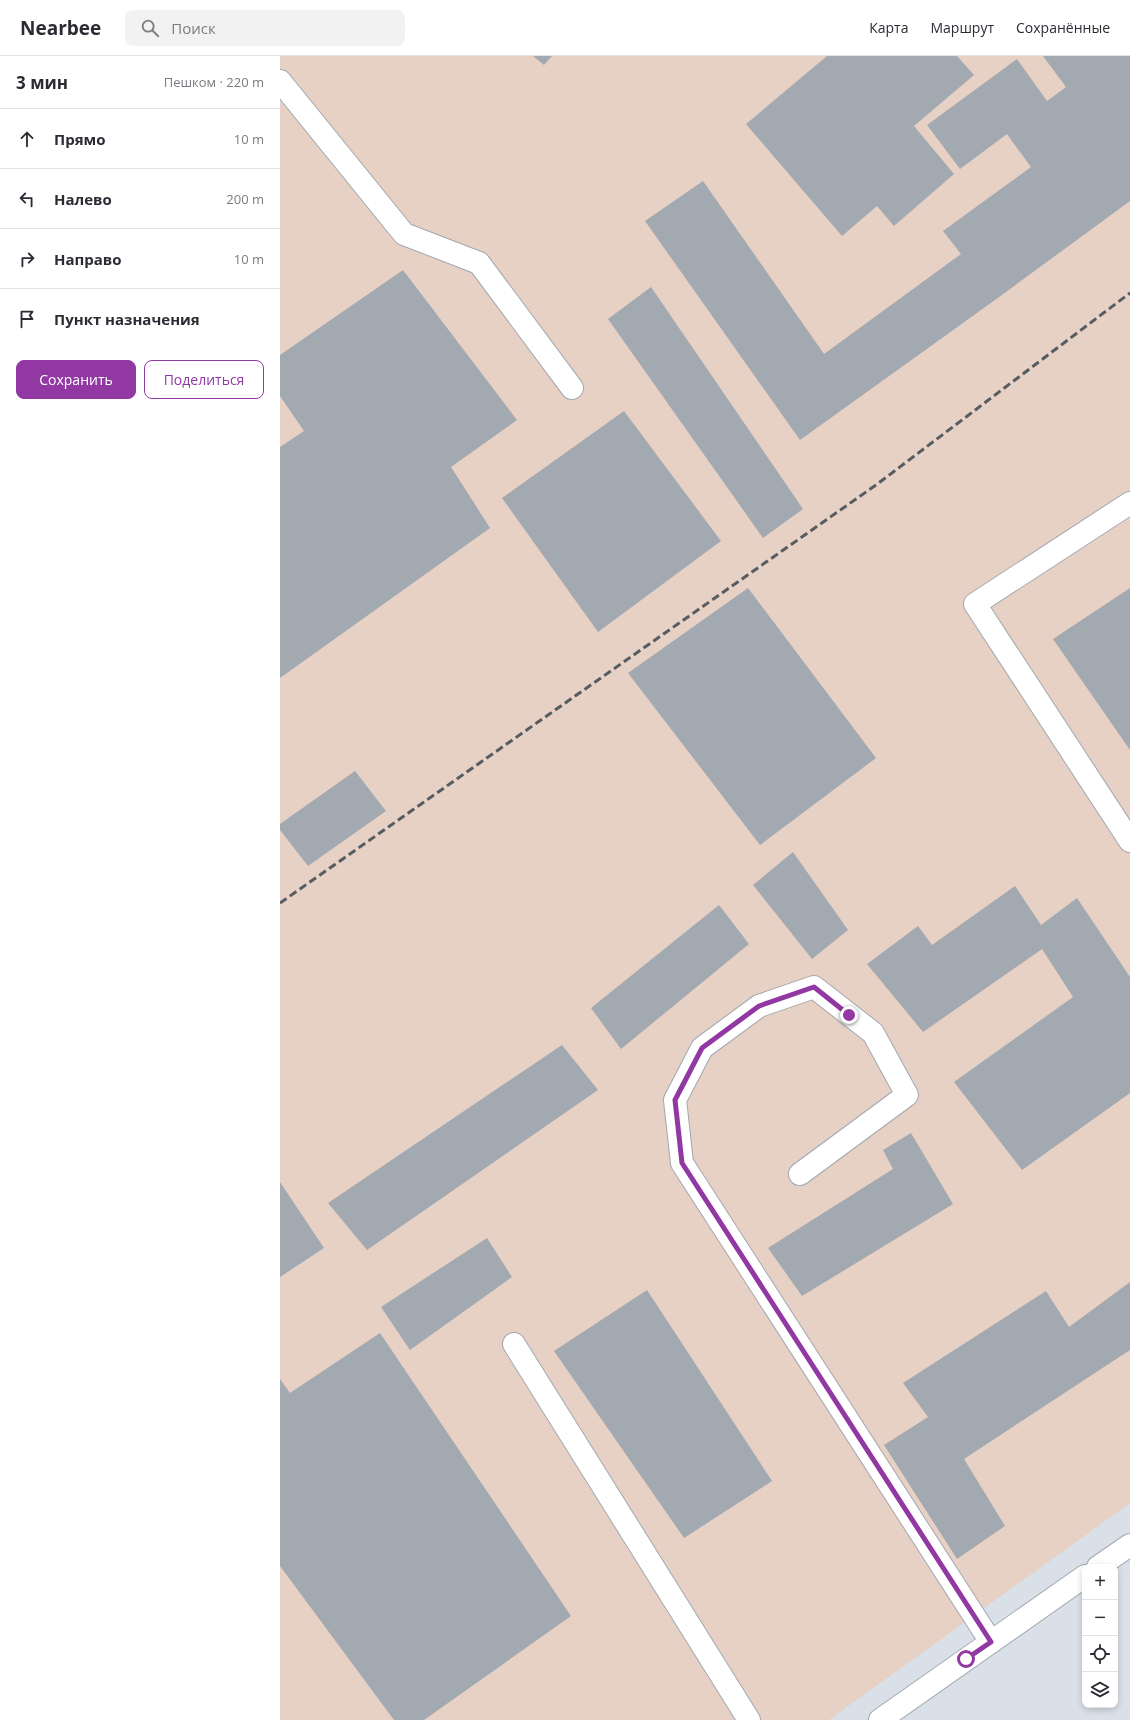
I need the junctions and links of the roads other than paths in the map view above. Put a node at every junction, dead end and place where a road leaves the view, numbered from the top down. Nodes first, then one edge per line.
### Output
1 (280, 81) edge
2 (572, 388) dead end
3 (1130, 503) edge
4 (1130, 841) edge
5 (800, 1174) dead end
6 (514, 1344) dead end
7 (1130, 1545) edge
8 (1102, 1564) edge
9 (1082, 1578) edge
10 (991, 1642) junction
11 (749, 1720) edge
12 (880, 1720) edge

1 - 2 street
3 - 4 street
5 - 10 street
6 - 11 street
7 - 8 street
9 - 10 street
10 - 12 street

